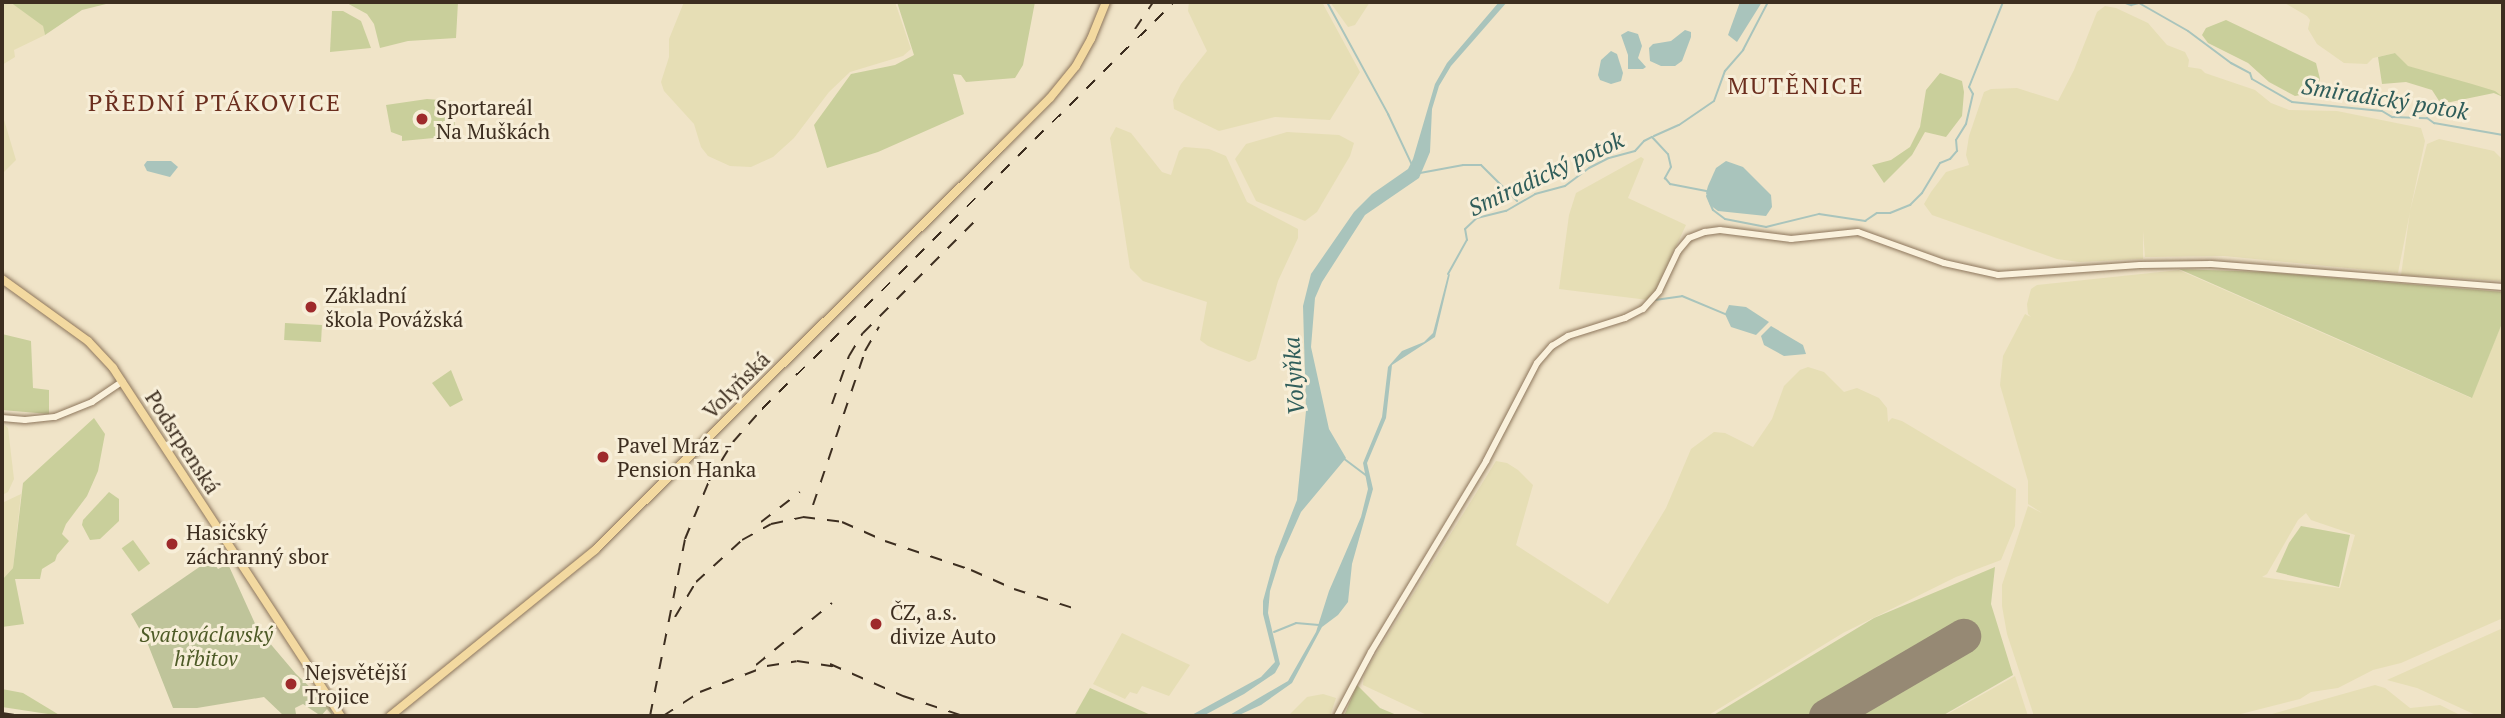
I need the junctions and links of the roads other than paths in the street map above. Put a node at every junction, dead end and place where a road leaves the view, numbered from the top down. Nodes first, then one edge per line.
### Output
1 (1103, 2) edge
2 (2, 279) edge
3 (2503, 286) edge
4 (122, 381) junction
5 (2, 418) edge
6 (304, 654) junction
7 (341, 716) edge
8 (349, 716) edge
9 (390, 716) edge
10 (1337, 716) edge

1 - 9 main road, Volyňská
2 - 4 main road, Podsrpenská
3 - 10 street
4 - 5 street
4 - 6 main road, Podsrpenská
6 - 7 main road, Podsrpenská
6 - 8 main road, Podsrpenská

